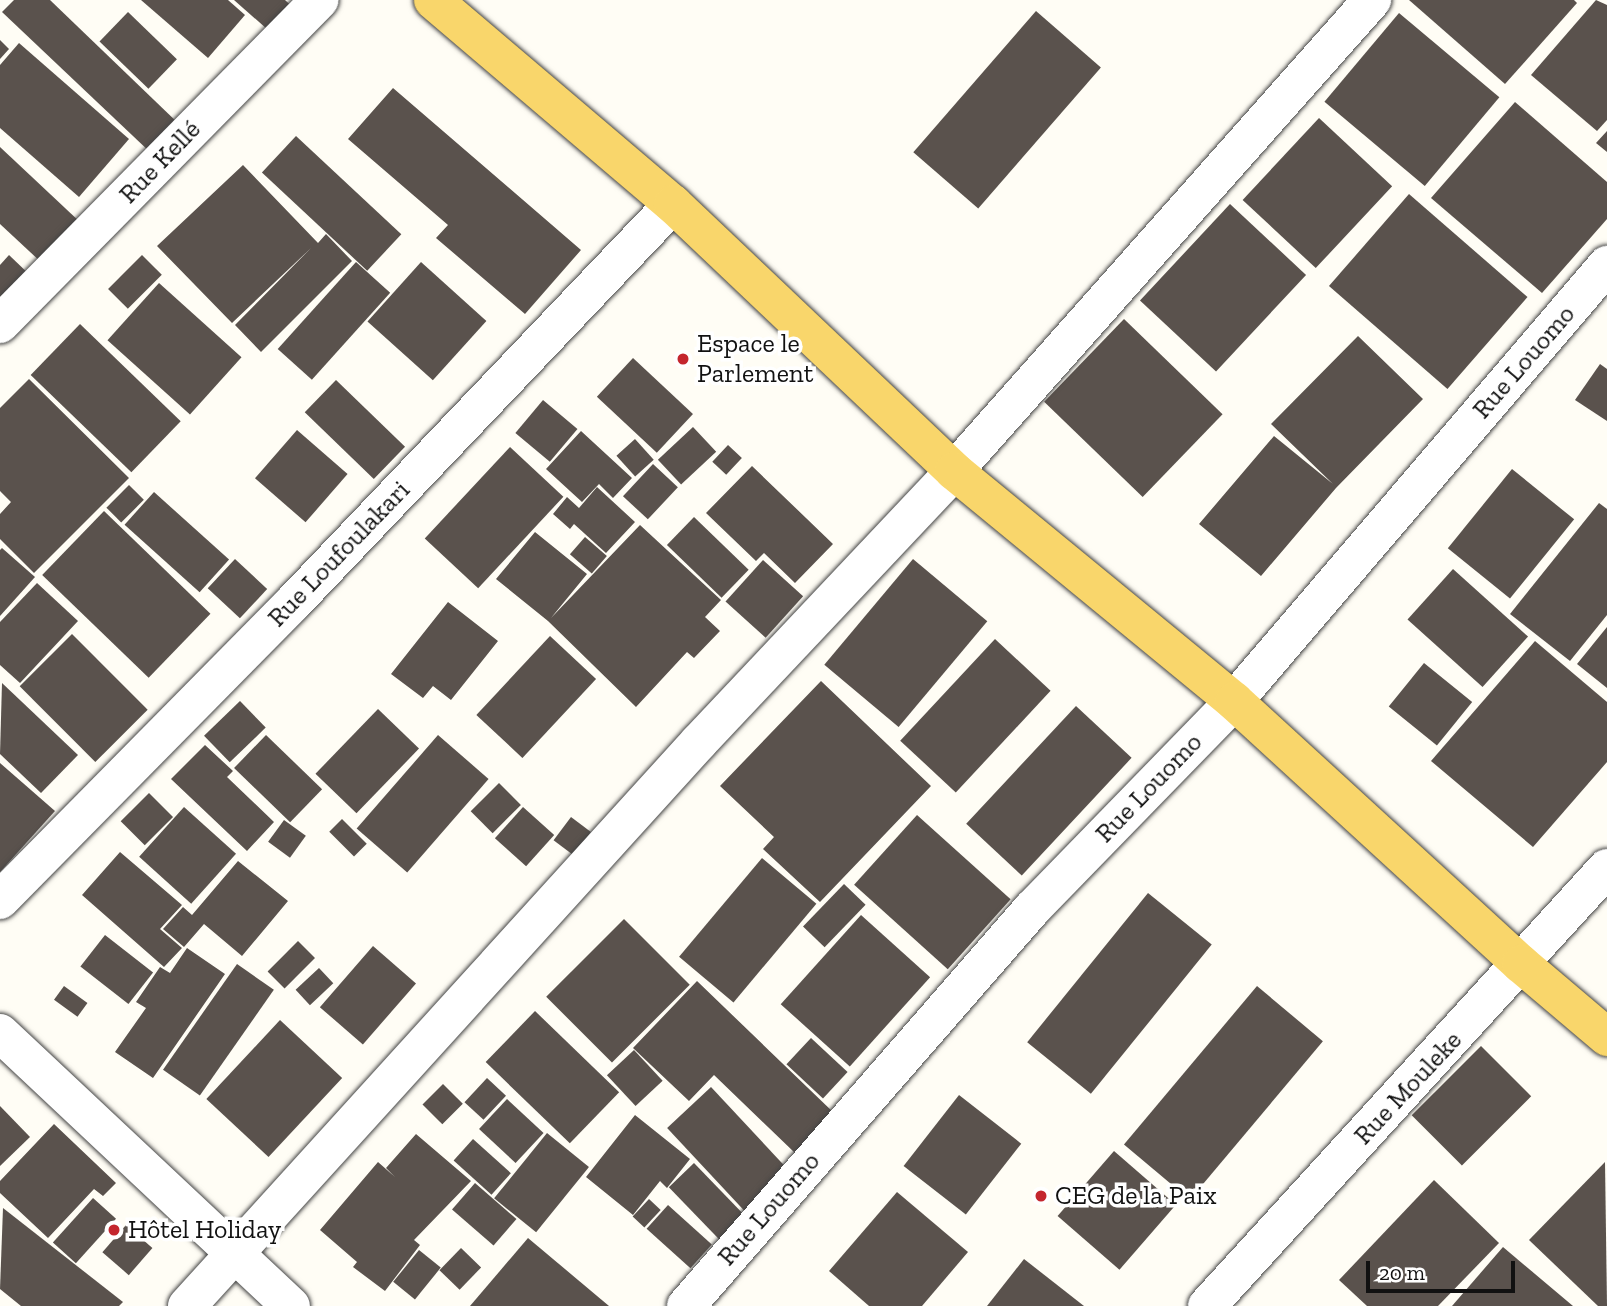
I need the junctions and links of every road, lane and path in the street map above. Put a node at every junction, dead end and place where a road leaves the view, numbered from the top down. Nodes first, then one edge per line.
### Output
1 (319, 0) edge
2 (433, 0) edge
3 (1372, 0) edge
4 (673, 204) junction
5 (1607, 265) edge
6 (0, 324) edge
7 (954, 471) junction
8 (1234, 701) junction
9 (1607, 868) edge
10 (0, 900) edge
11 (1521, 964) junction
12 (0, 1033) edge
13 (1607, 1037) edge
14 (233, 1253) junction
15 (187, 1306) edge
16 (291, 1306) edge
17 (686, 1306) edge
18 (1207, 1306) edge

1 - 6 street, Rue Kellé
2 - 4 main road
3 - 7 street
4 - 7 main road
4 - 10 street, Rue Loufoulakari
5 - 8 street, Rue Louomo
7 - 8 main road
7 - 14 street
8 - 11 main road
8 - 17 street, Rue Louomo
9 - 11 street, Rue Mouleke
11 - 13 main road
11 - 18 street, Rue Mouleke
12 - 14 street
14 - 15 street
14 - 16 street

